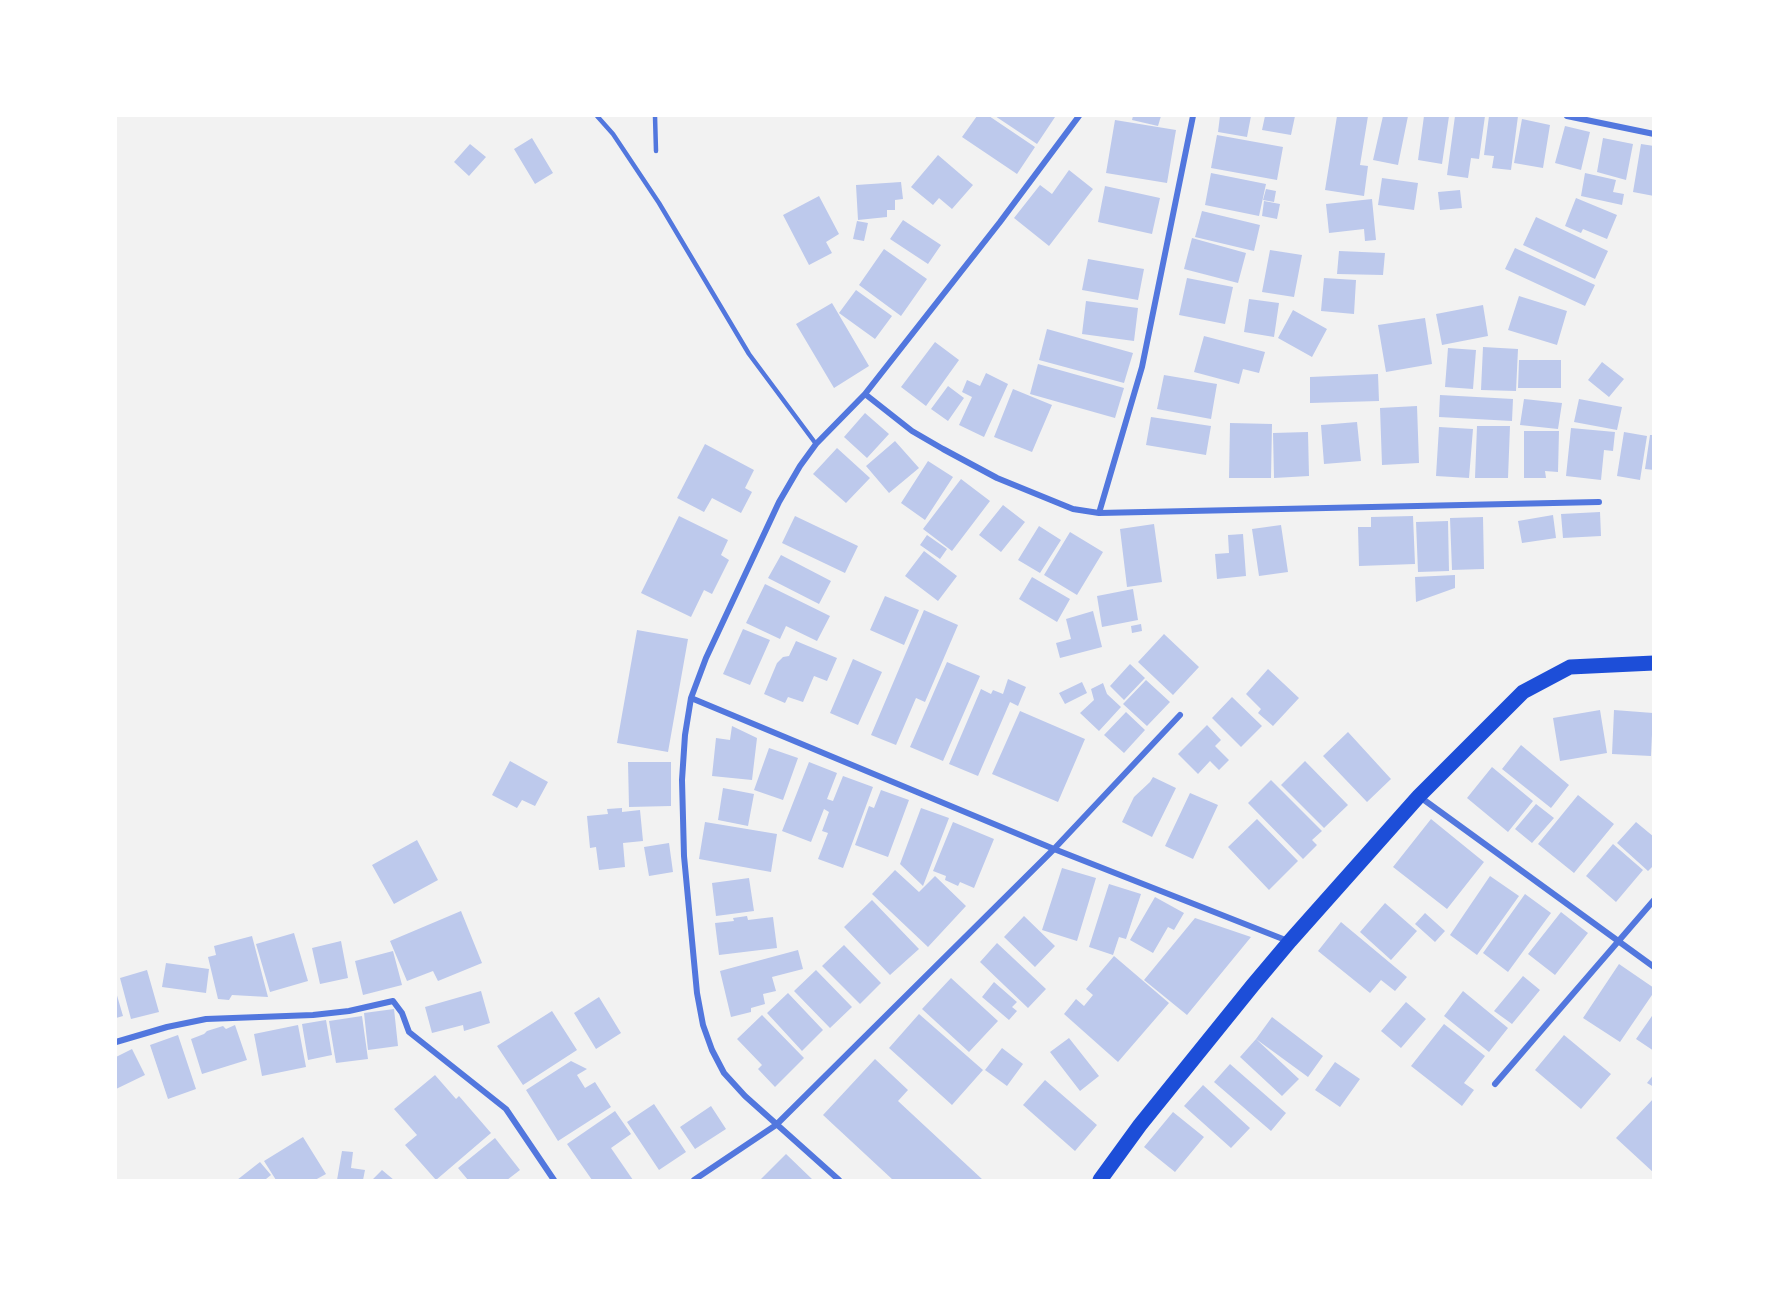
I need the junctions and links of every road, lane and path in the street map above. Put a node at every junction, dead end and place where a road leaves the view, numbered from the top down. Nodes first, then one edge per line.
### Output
1 (597, 116) edge
2 (655, 116) edge
3 (1079, 116) edge
4 (1192, 116) edge
5 (1567, 116) edge
6 (1653, 134) edge
7 (656, 151) dead end
8 (865, 394) junction
9 (816, 444) junction
10 (1599, 502) dead end
11 (1099, 513) junction
12 (1653, 663) edge
13 (692, 698) junction
14 (1180, 715) dead end
15 (1419, 796) junction
16 (1054, 849) junction
17 (1653, 900) edge
18 (1618, 940) junction
19 (1290, 941) junction
20 (1653, 967) edge
21 (116, 1042) edge
22 (1495, 1084) dead end
23 (776, 1125) junction
24 (554, 1180) edge
25 (694, 1180) edge
26 (839, 1180) edge
27 (1101, 1180) edge

1 - 9 lane
2 - 7 lane
3 - 8 street
4 - 11 street
5 - 6 street
8 - 9 street
8 - 11 street
9 - 13 street
10 - 11 street
12 - 15 main road
13 - 16 street
13 - 23 street
14 - 16 street
15 - 18 street
15 - 19 main road
16 - 19 street
16 - 23 street
17 - 18 street
18 - 20 street
18 - 22 street
19 - 27 main road
21 - 24 street
23 - 25 street
23 - 26 street

